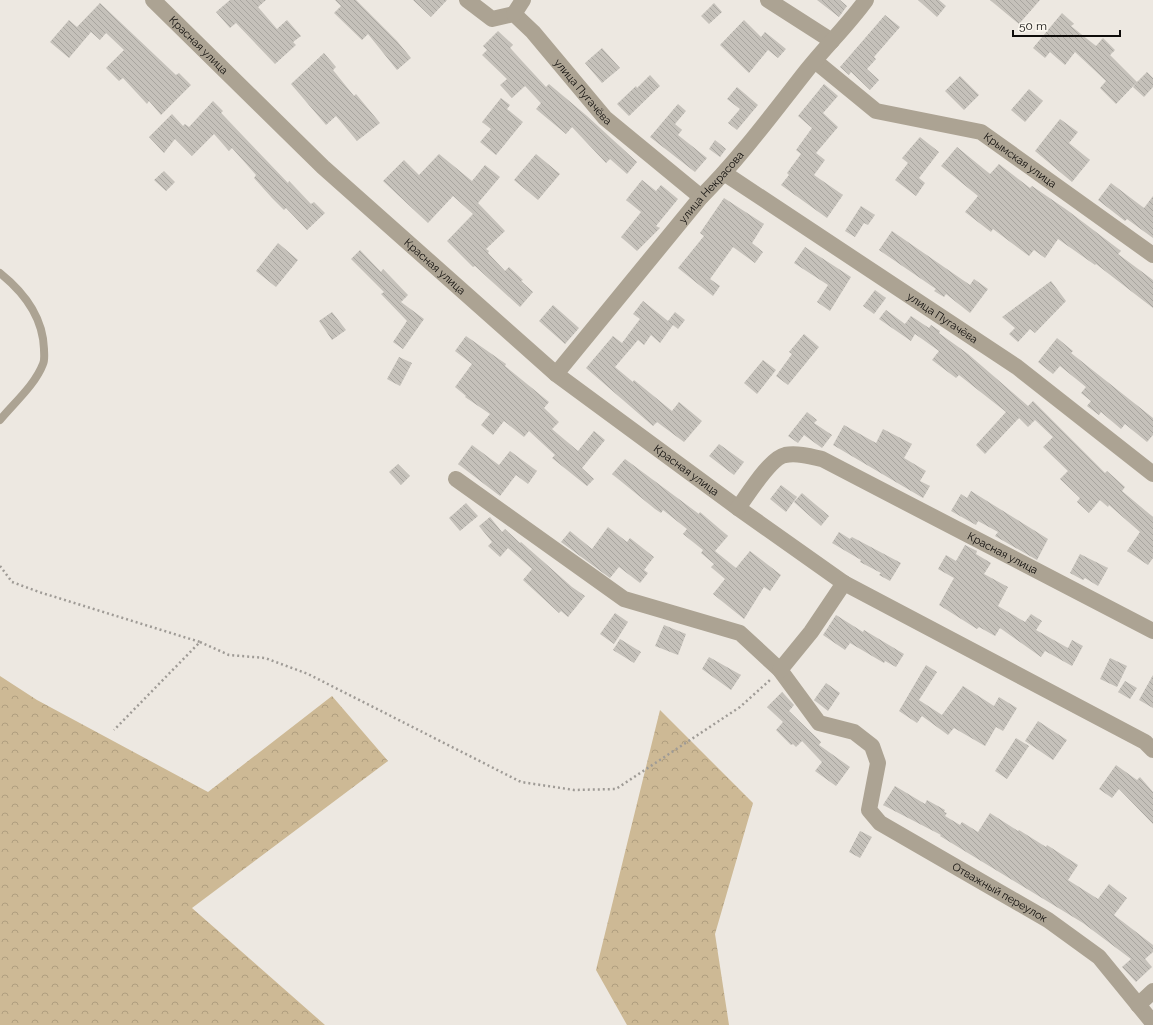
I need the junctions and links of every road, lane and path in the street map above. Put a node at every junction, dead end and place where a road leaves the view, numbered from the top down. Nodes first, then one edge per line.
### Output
1 (153, 0) edge
2 (466, 0) edge
3 (523, 0) edge
4 (768, 0) edge
5 (866, 0) edge
6 (514, 14) junction
7 (832, 41) junction
8 (815, 61) junction
9 (724, 173) junction
10 (701, 197) junction
11 (1153, 255) edge
12 (0, 273) edge
13 (556, 374) junction
14 (0, 420) edge
15 (1153, 474) edge
16 (456, 479) dead end
17 (738, 508) junction
18 (0, 566) edge
19 (844, 583) junction
20 (1153, 631) edge
21 (200, 642) junction
22 (780, 670) junction
23 (114, 730) dead end
24 (1150, 741) edge
25 (1153, 991) edge
26 (1138, 1006) junction
27 (1153, 1023) edge

1 - 13 street, Красная улица
2 - 6 street
3 - 6 street
4 - 7 street
5 - 7 street, улица Некрасова
6 - 10 street, улица Пугачёва
7 - 8 street, улица Некрасова
8 - 9 street, улица Некрасова
8 - 11 street, Крымская улица
9 - 10 street, улица Некрасова
9 - 15 street, улица Пугачёва
10 - 13 street, улица Некрасова
12 - 14 lane
13 - 17 street, Красная улица
16 - 22 street
17 - 19 street, Красная улица
17 - 20 street, Красная улица
18 - 21 path
19 - 22 street
19 - 24 street, Красная улица
21 - 22 path
21 - 23 path
22 - 26 street, Отважный переулок
25 - 26 street
26 - 27 street, Отважный переулок

